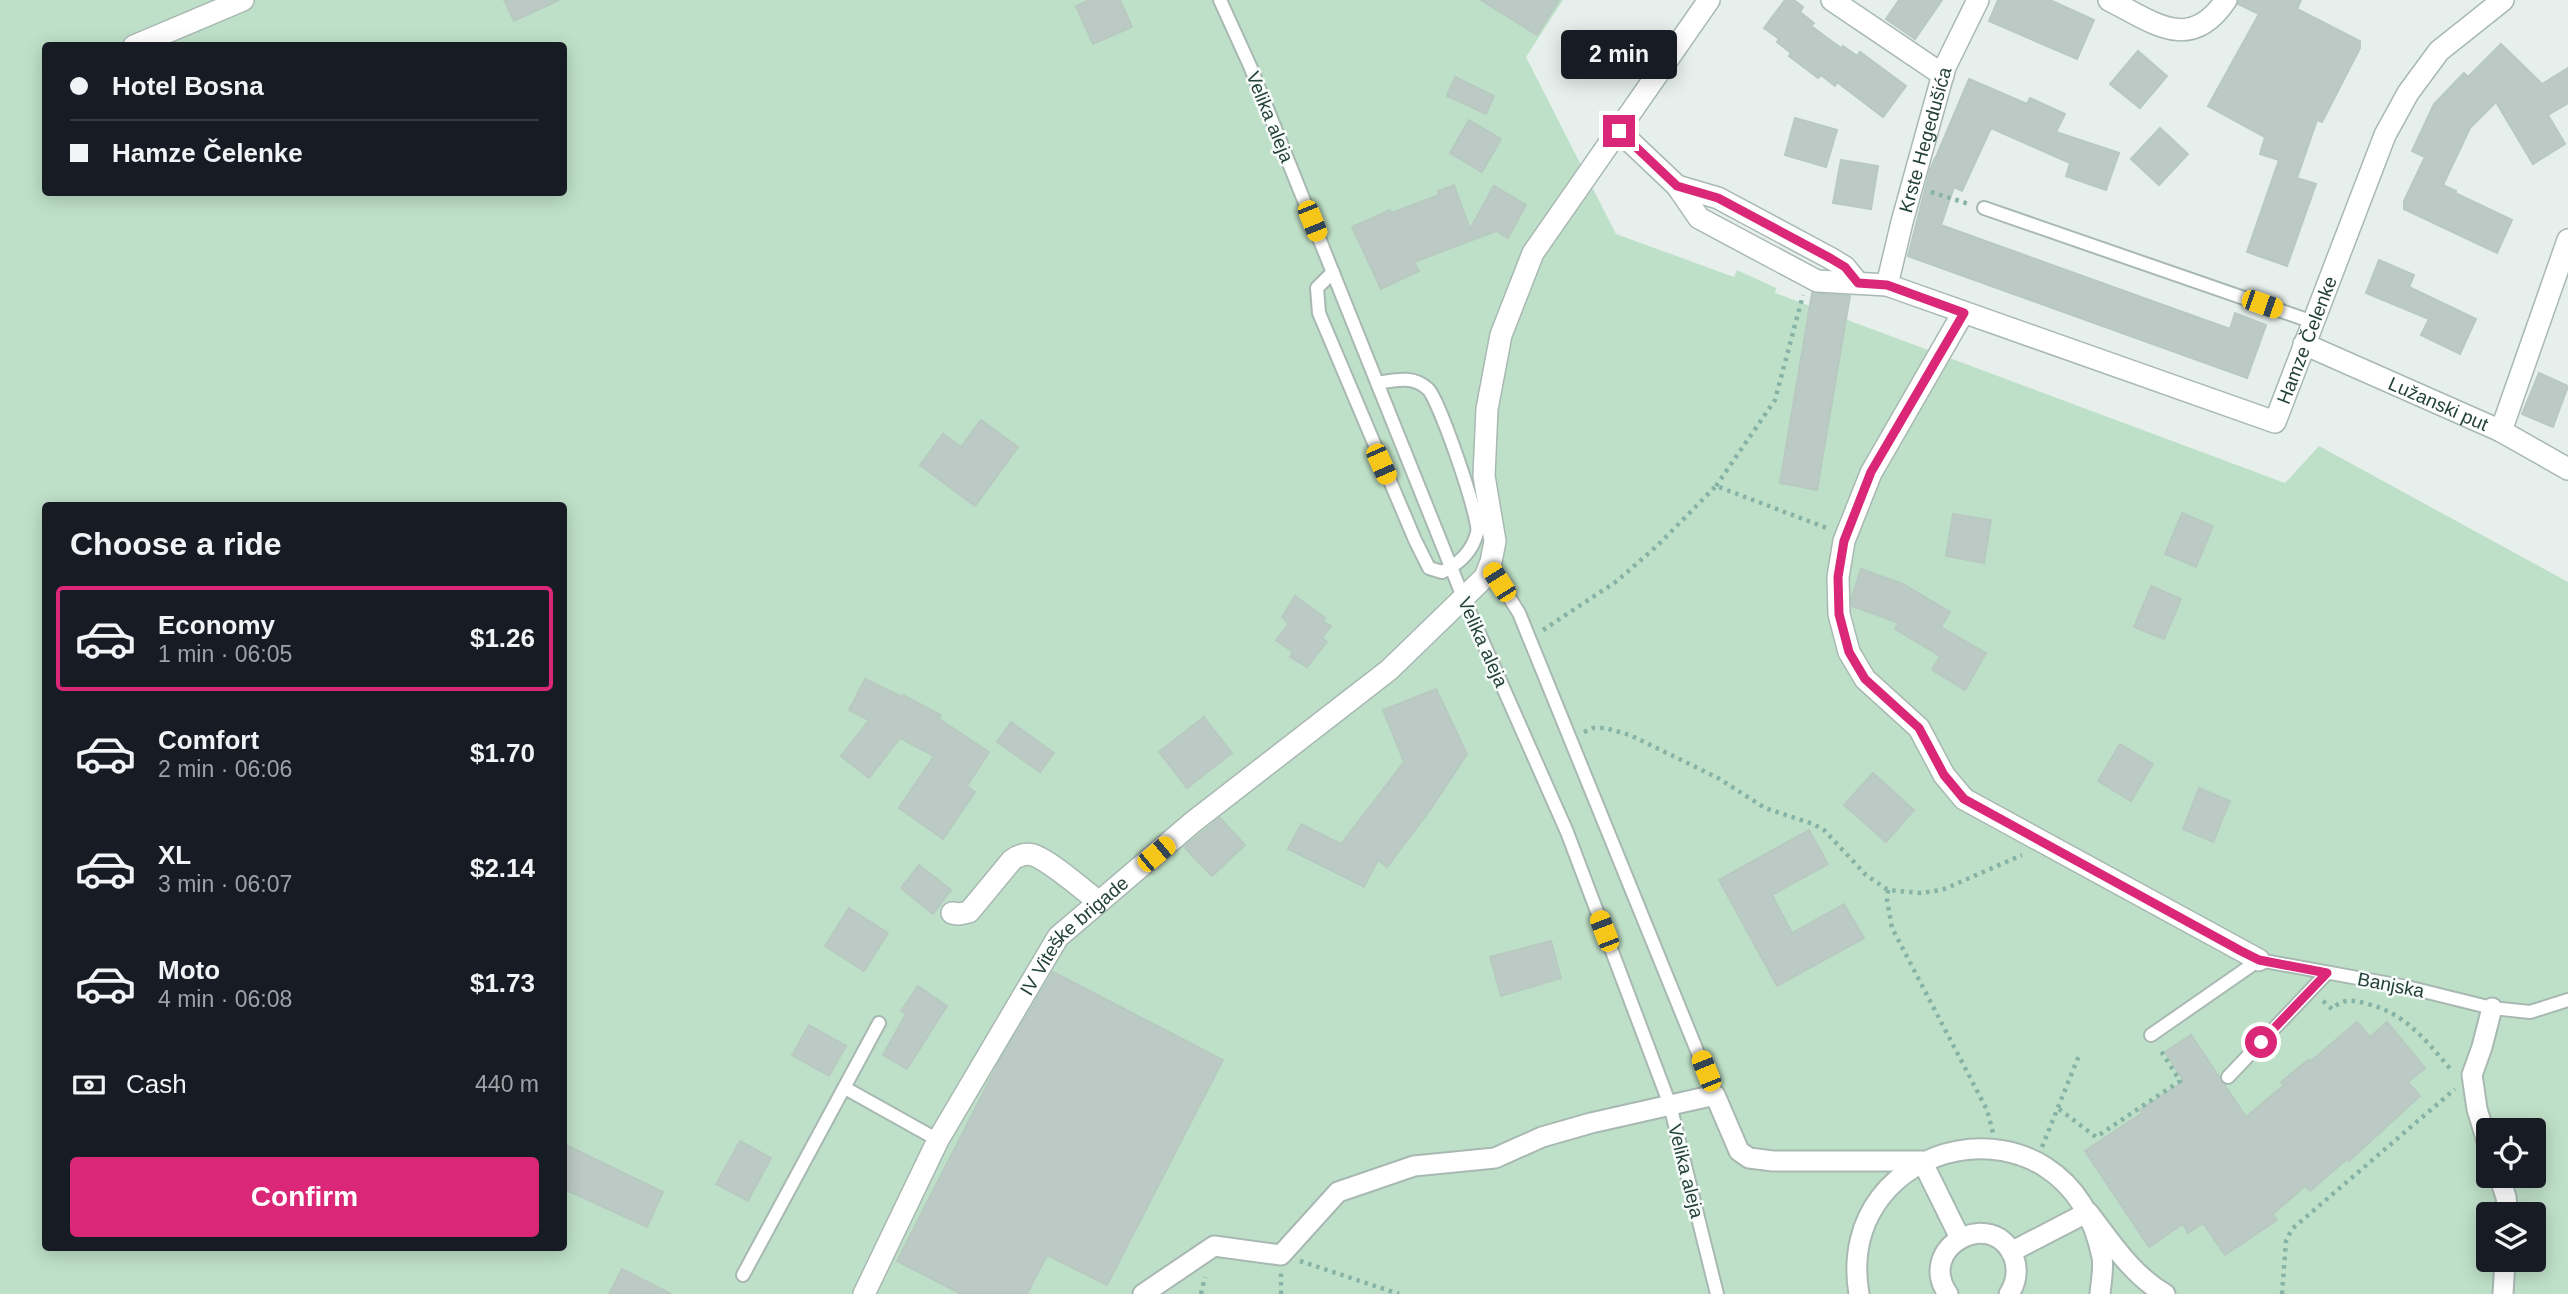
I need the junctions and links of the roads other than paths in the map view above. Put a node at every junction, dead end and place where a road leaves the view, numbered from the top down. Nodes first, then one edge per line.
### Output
1 (243, 0) edge
2 (1220, 0) edge
3 (1709, 0) edge
4 (1832, 0) edge
5 (1978, 0) edge
6 (2109, 0) edge
7 (2226, 0) edge
8 (2503, 0) edge
9 (143, 42) edge
10 (1943, 75) junction
11 (1619, 131) junction
12 (1677, 186) junction
13 (1984, 208) road end
14 (2568, 240) edge
15 (1333, 272) junction
16 (1858, 283) junction
17 (1887, 285) junction
18 (1964, 313) junction
19 (2313, 321) junction
20 (2304, 344) junction
21 (1377, 383) junction
22 (2501, 430) junction
23 (2568, 469) edge
24 (1490, 567) junction
25 (1451, 568) junction
26 (1463, 597) junction
27 (1099, 902) junction
28 (952, 913) dead end
29 (2259, 960) junction
30 (2327, 973) junction
31 (2568, 1000) edge
32 (2492, 1008) junction
33 (879, 1023) dead end
34 (2151, 1035) road end
35 (2228, 1077) dead end
36 (845, 1088) junction
37 (1715, 1095) junction
38 (1670, 1105) junction
39 (2480, 1118) edge
40 (938, 1140) junction
41 (1922, 1161) junction
42 (2088, 1212) junction
43 (1960, 1238) junction
44 (2011, 1252) junction
45 (2504, 1272) edge
46 (743, 1275) dead end
47 (1942, 1292) edge
48 (864, 1294) edge
49 (1143, 1294) edge
50 (1717, 1294) edge
51 (1859, 1294) edge
52 (2009, 1294) edge
53 (2100, 1294) edge
54 (2165, 1294) edge
55 (2503, 1294) edge

1 - 9 street
2 - 15 lane, Velika aleja
3 - 11 street
4 - 10 street
5 - 10 street, Krste Hegedušića
6 - 7 street
8 - 19 street, Hamze Čelenke
10 - 17 street, Krste Hegedušića
11 - 12 street, Hamze Čelenke
11 - 24 street
12 - 16 street, Hamze Čelenke
12 - 16 street, Hamze Čelenke
13 - 19 lane
14 - 22 street
15 - 21 lane, Velika aleja
15 - 25 lane
16 - 17 street, Hamze Čelenke
17 - 18 street, Hamze Čelenke
18 - 20 street, Hamze Čelenke
18 - 29 street
19 - 20 street, Hamze Čelenke
20 - 22 street, Lužanski put
21 - 25 lane, Velika aleja
21 - 25 lane
22 - 23 street, Lužanski put
24 - 26 street, IV Viteške brigade
24 - 37 lane
25 - 26 lane, Velika aleja
26 - 27 street, IV Viteške brigade
26 - 38 lane, Velika aleja
27 - 28 street
27 - 40 street, IV Viteške brigade
29 - 30 lane, Banjska
29 - 34 lane
30 - 32 lane, Banjska
30 - 35 lane
31 - 32 lane, Banjska
32 - 39 street
33 - 36 lane
36 - 40 lane
36 - 46 lane
37 - 38 street
37 - 41 street
38 - 49 street
38 - 50 lane, Velika aleja
40 - 48 street, IV Viteške brigade
41 - 42 street
41 - 43 street
41 - 51 street
42 - 44 street
42 - 53 street
42 - 54 street
43 - 44 street
43 - 47 street
44 - 52 street
45 - 55 street

